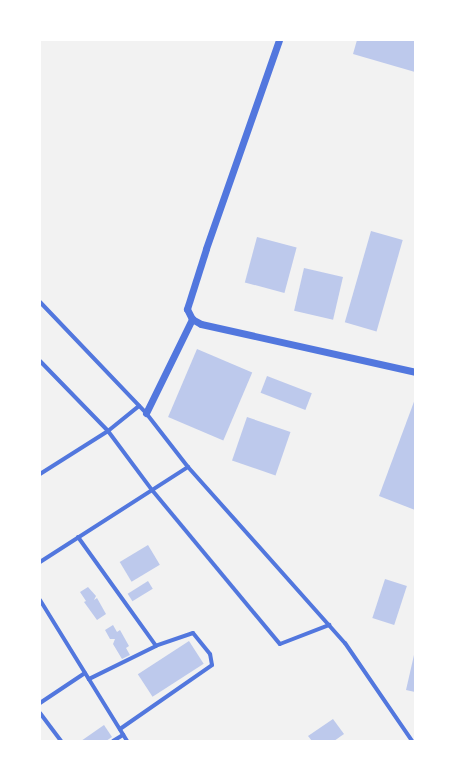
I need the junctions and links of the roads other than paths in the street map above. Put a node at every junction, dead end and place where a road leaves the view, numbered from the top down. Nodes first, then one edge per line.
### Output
1 (279, 40) edge
2 (40, 302) edge
3 (192, 319) junction
4 (40, 361) edge
5 (415, 372) edge
6 (139, 406) junction
7 (146, 413) junction
8 (108, 431) junction
9 (188, 467) junction
10 (40, 474) edge
11 (152, 490) junction
12 (78, 537) junction
13 (40, 562) edge
14 (40, 600) edge
15 (329, 625) junction
16 (156, 646) junction
17 (86, 673) junction
18 (89, 679) junction
19 (40, 703) edge
20 (40, 713) edge
21 (120, 729) junction
22 (123, 734) junction
23 (61, 741) edge
24 (114, 741) edge
25 (127, 741) edge
26 (412, 741) edge

1 - 3 street
2 - 6 street
3 - 5 street
3 - 7 street
4 - 8 street
6 - 7 street
6 - 8 street
7 - 9 street
8 - 10 street
8 - 11 street
9 - 11 street
9 - 15 street
11 - 12 street
11 - 15 street
12 - 13 street
12 - 16 street
14 - 17 street
15 - 26 street
16 - 18 street
16 - 21 street
17 - 18 street
17 - 19 street
18 - 21 street
20 - 23 street
21 - 22 street
22 - 24 street
22 - 25 street

